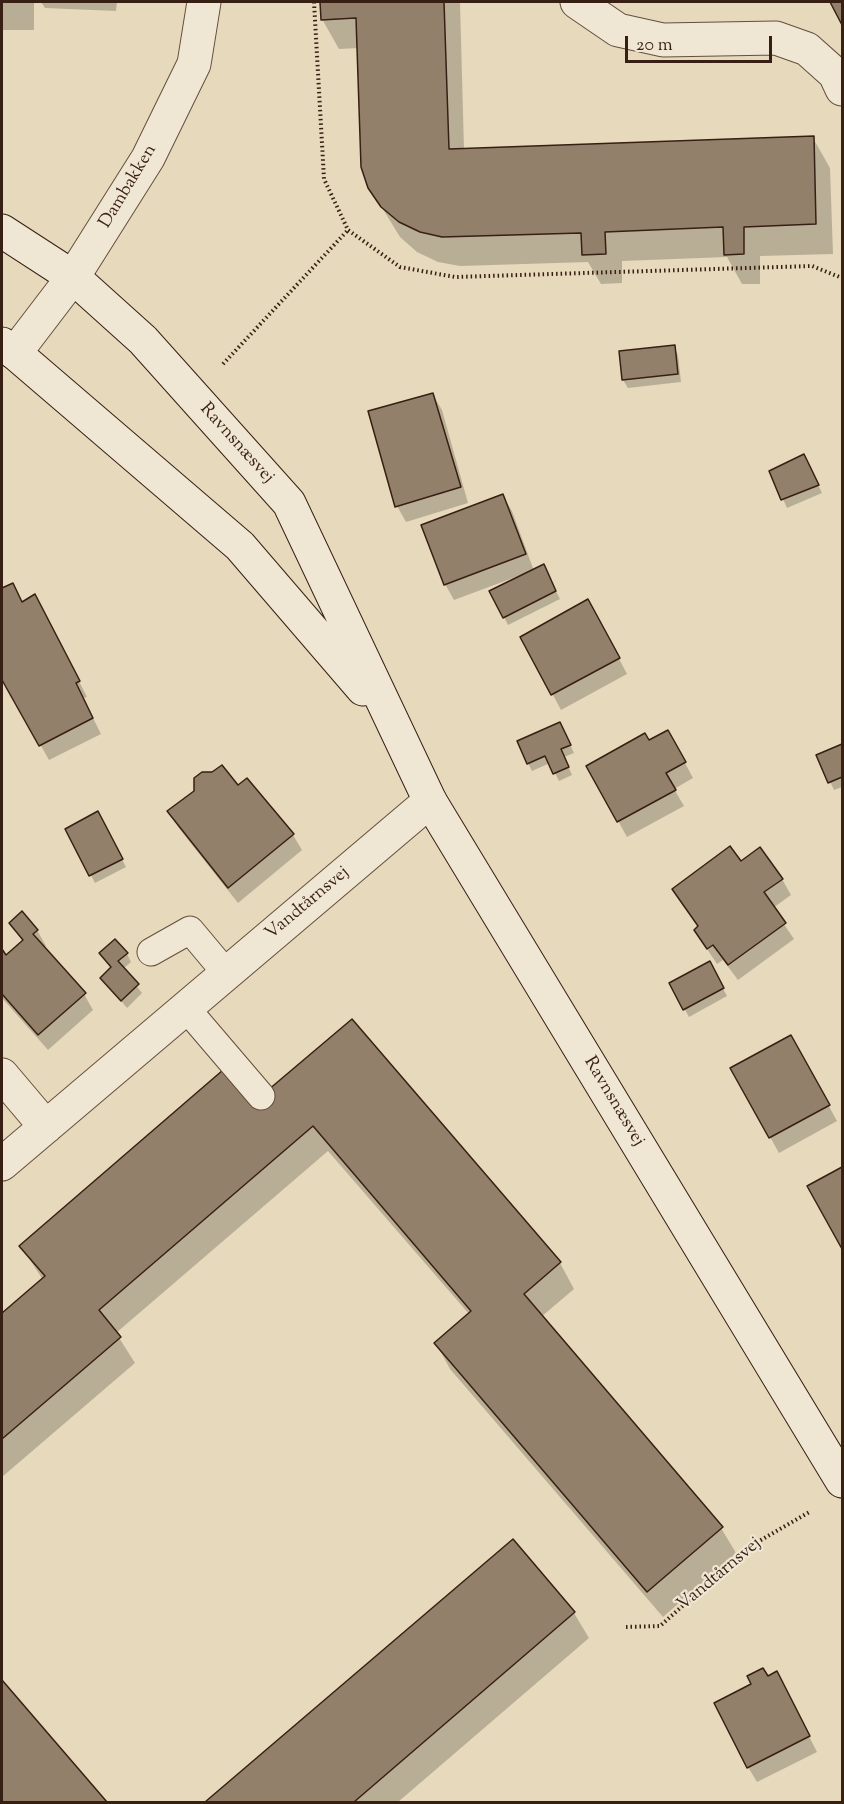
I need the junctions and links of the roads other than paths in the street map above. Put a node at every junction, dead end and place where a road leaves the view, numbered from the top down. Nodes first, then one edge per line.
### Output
1 (204, 2) edge
2 (577, 2) edge
3 (843, 89) edge
4 (2, 231) edge
5 (73, 277) junction
6 (8, 349) edge
7 (390, 720) junction
8 (430, 801) junction
9 (151, 952) dead end
10 (226, 973) junction
11 (185, 1007) junction
12 (2, 1075) edge
13 (261, 1096) dead end
14 (46, 1127) junction
15 (2, 1164) edge
16 (843, 1481) edge

1 - 5 main road, Dambakken
2 - 3 main road
4 - 5 main road, Ravnsnæsvej
5 - 6 main road, Dambakken
5 - 7 main road, Ravnsnæsvej
6 - 7 main road, Ravnsnæsvej
7 - 8 main road, Ravnsnæsvej
8 - 10 main road, Vandtårnsvej
8 - 16 main road, Ravnsnæsvej
9 - 10 lane
10 - 11 main road, Vandtårnsvej
11 - 13 lane
11 - 14 main road, Vandtårnsvej
12 - 14 main road
14 - 15 main road, Vandtårnsvej

